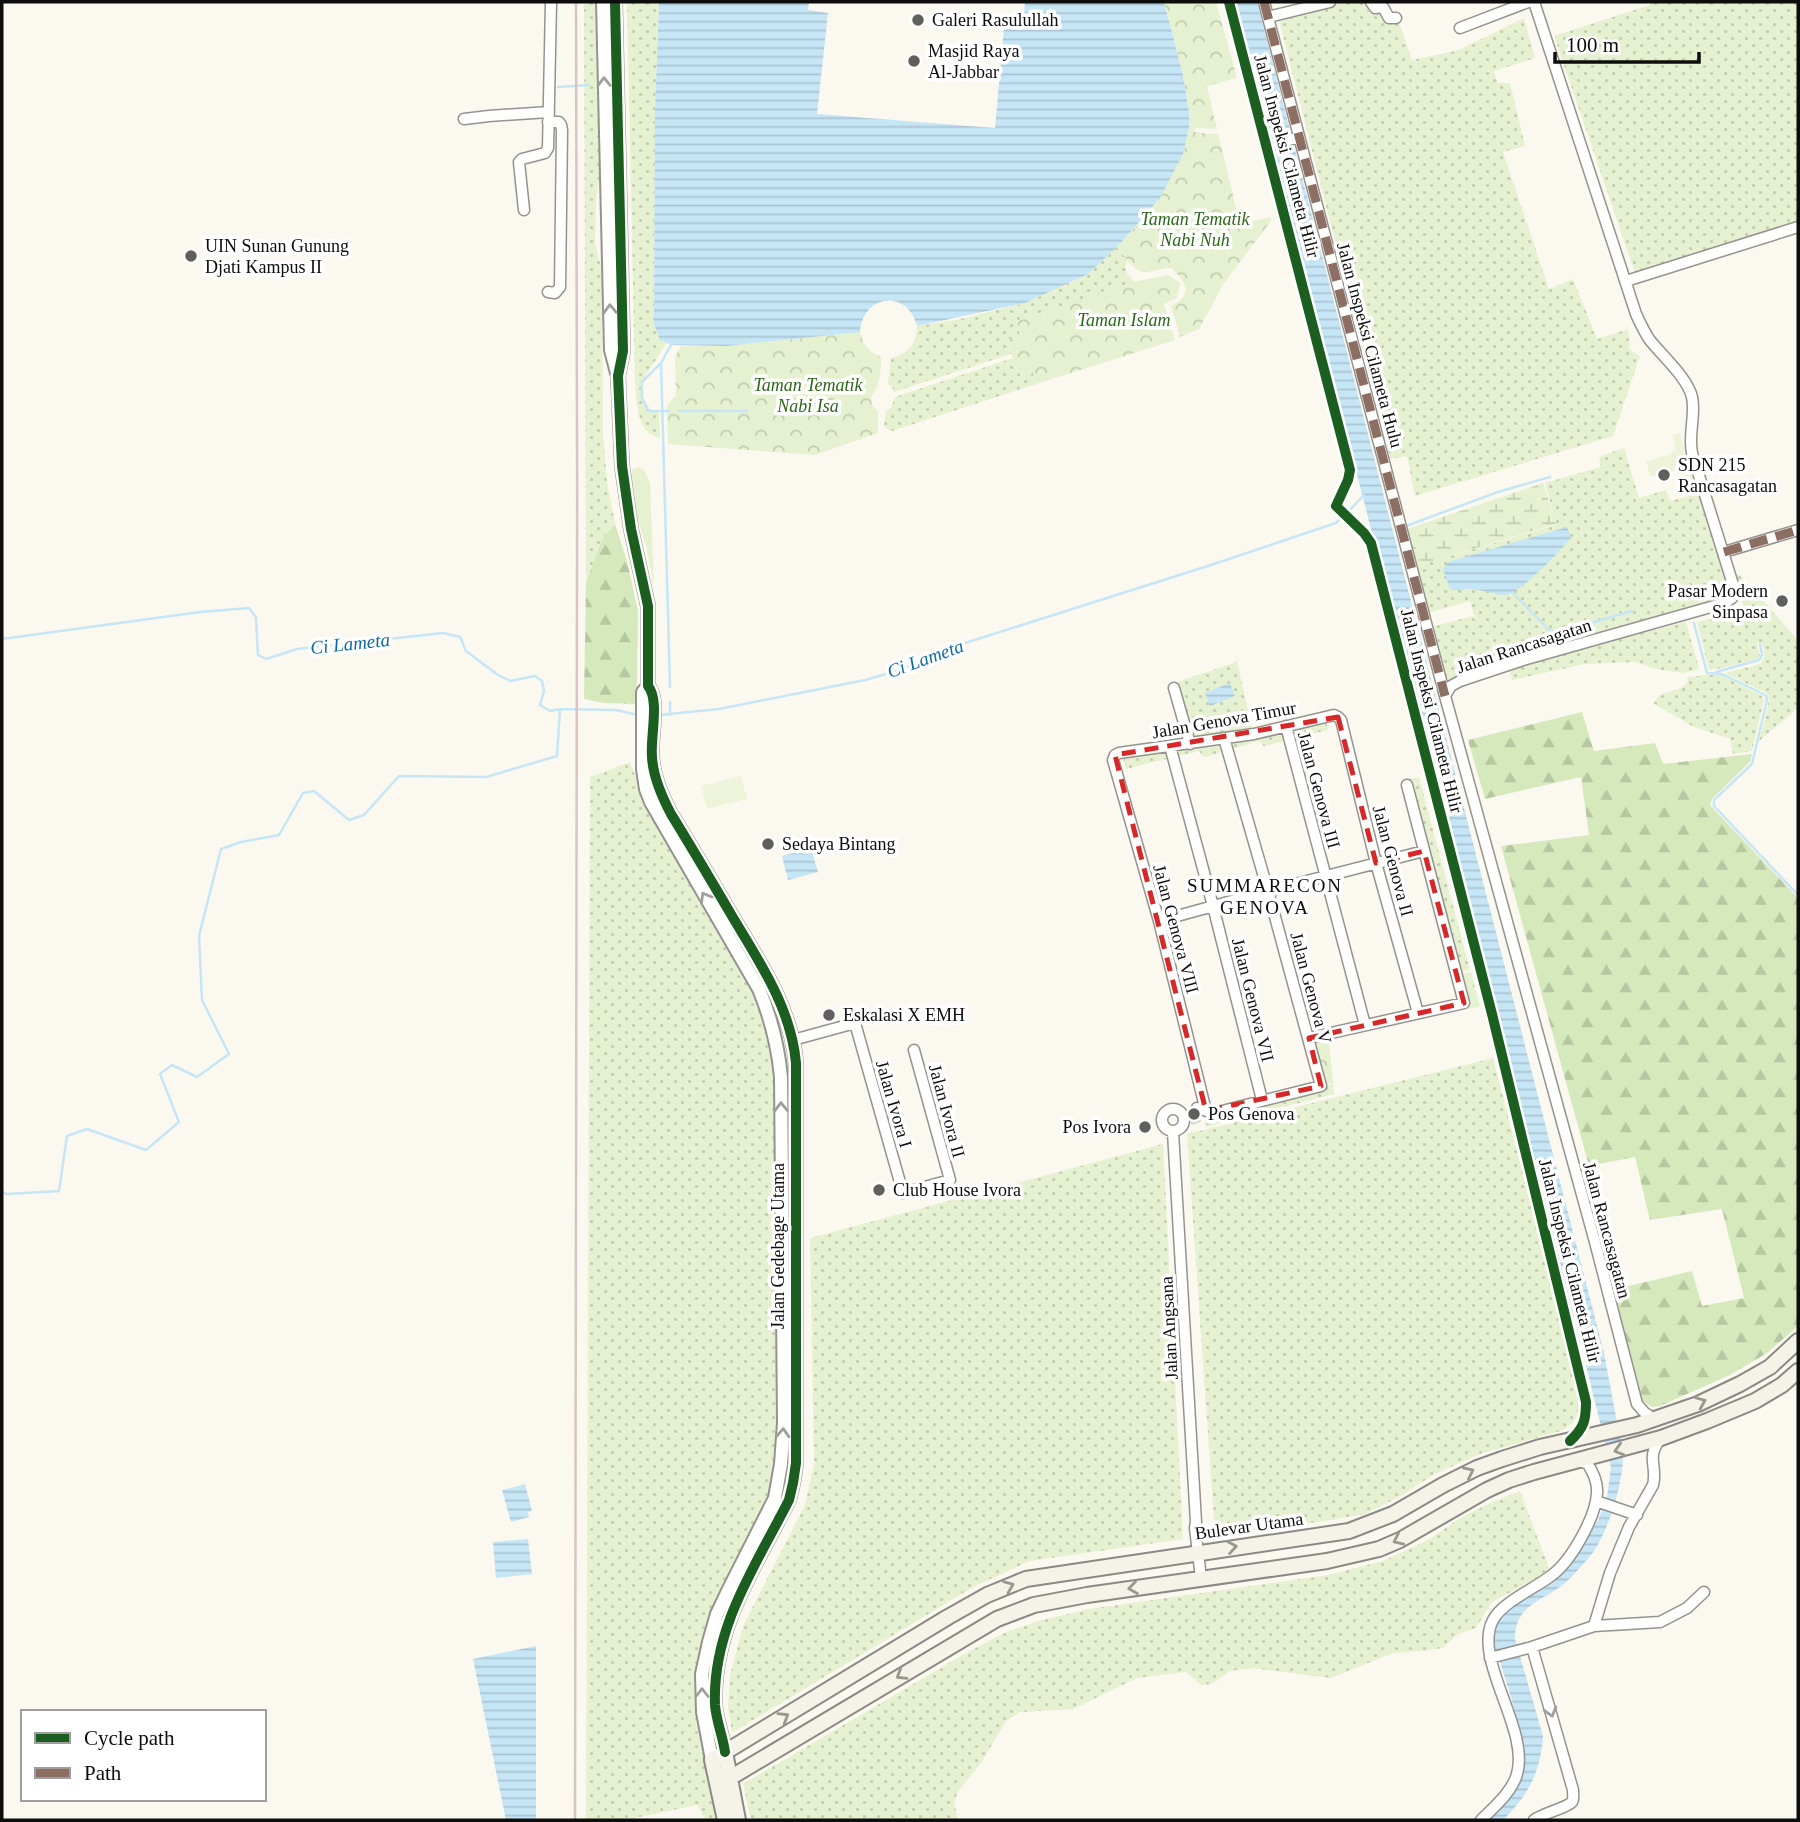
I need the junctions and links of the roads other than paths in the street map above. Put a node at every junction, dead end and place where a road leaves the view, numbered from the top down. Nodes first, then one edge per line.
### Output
1 (551, 2) edge
2 (603, 2) edge
3 (615, 2) edge
4 (1229, 2) edge
5 (1264, 2) edge
6 (1330, 2) edge
7 (1371, 2) edge
8 (1528, 2) edge
9 (1534, 2) edge
10 (1268, 17) junction
11 (1396, 18) dead end
12 (1460, 28) dead end
13 (549, 117) junction
14 (464, 119) dead end
15 (1296, 138) junction
16 (1269, 145) junction
17 (524, 210) dead end
18 (1798, 227) edge
19 (1626, 281) junction
20 (548, 292) dead end
21 (618, 376) junction
22 (1798, 530) edge
23 (1724, 552) junction
24 (1174, 688) dead end
25 (1445, 696) junction
26 (1338, 717) joint
27 (1286, 726) junction
28 (1224, 738) junction
29 (1190, 744) junction
30 (1170, 746) junction
31 (1115, 755) joint
32 (1407, 785) dead end
33 (1424, 852) junction
34 (691, 859) junction
35 (1376, 863) junction
36 (1325, 877) junction
37 (1268, 891) junction
38 (1213, 906) junction
39 (1159, 921) junction
40 (1418, 1013) junction
41 (1365, 1024) junction
42 (1309, 1038) junction
43 (793, 1040) junction
44 (914, 1050) dead end
45 (1262, 1100) junction
46 (1192, 1117) junction
47 (781, 1140) junction
48 (795, 1140) junction
49 (950, 1180) joint
50 (1798, 1341) edge
51 (1770, 1367) junction
52 (1798, 1371) edge
53 (1782, 1385) junction
54 (1656, 1420) junction
55 (1661, 1438) junction
56 (1570, 1441) junction
57 (1576, 1461) junction
58 (796, 1463) junction
59 (781, 1464) junction
60 (1443, 1485) junction
61 (1599, 1502) junction
62 (1454, 1507) junction
63 (1637, 1515) junction
64 (1198, 1550) junction
65 (1201, 1578) junction
66 (1704, 1592) dead end
67 (948, 1617) junction
68 (1596, 1621) junction
69 (960, 1640) junction
70 (1532, 1647) junction
71 (1493, 1657) junction
72 (725, 1752) junction
73 (712, 1760) junction
74 (723, 1781) junction
75 (725, 1820) edge
76 (738, 1820) edge
77 (1482, 1820) edge
78 (1534, 1820) edge

1 - 13 street
21 -> 2 street
3 - 21 street
4 - 16 street, Jalan Inspeksi Cilameta Hilir
5 - 10 street, Jalan Inspeksi Cilameta Hulu
6 - 10 street
7 - 11 street
8 - 12 street
9 - 19 street, Jalan Rancasagatan
10 - 15 street, Jalan Inspeksi Cilameta Hulu
13 - 14 street
13 - 17 street
13 - 20 street
15 - 16 street
15 - 25 street, Jalan Inspeksi Cilameta Hulu
16 - 56 street, Jalan Inspeksi Cilameta Hilir
18 - 19 street
19 - 23 street, Jalan Rancasagatan
21 - 34 street, Jalan Gedebage Utama
22 - 23 street
23 - 25 street, Jalan Rancasagatan
24 - 29 street
25 - 54 street, Jalan Rancasagatan
26 - 27 street, Jalan Genova Timur
26 - 35 street, Jalan Genova II
27 - 28 street, Jalan Genova Timur
27 - 36 street, Jalan Genova III
28 - 29 street, Jalan Genova Timur
28 - 37 street, Jalan Genova V
29 - 30 street, Jalan Genova Timur
30 - 31 street, Jalan Genova Timur
30 - 38 street, Jalan Genova VII
31 - 39 street, Jalan Genova VIII
32 - 33 street
33 - 35 street
33 - 40 street
34 - 43 street, Jalan Gedebage Utama
47 -> 34 street, Jalan Gedebage Utama
35 - 36 street
35 - 40 street, Jalan Genova II
36 - 37 street
36 - 41 street, Jalan Genova III
37 - 38 street
37 - 42 street, Jalan Genova V
38 - 39 street
38 - 45 street, Jalan Genova VII
39 - 46 street, Jalan Genova VIII
40 - 41 street
41 - 42 street
42 - 45 street, Jalan Genova V
43 - 48 street, Jalan Gedebage Utama
43 - 49 street, Jalan Ivora I
44 - 49 street, Jalan Ivora II
45 - 46 street
46 - 64 street, Jalan Angsana
47 - 48 street
59 -> 47 street, Jalan Gedebage Utama
48 - 58 street, Jalan Gedebage Utama
50 - 51 main road, Bulevar Utama
51 - 53 main road
54 -> 51 main road, Bulevar Utama
52 - 53 main road
53 - 55 main road
54 - 56 main road, Bulevar Utama
55 -> 57 main road
55 - 63 street
60 -> 56 main road, Bulevar Utama
57 - 61 street
57 - 62 main road
58 - 59 street
58 - 72 street, Jalan Gedebage Utama
73 -> 59 street, Jalan Gedebage Utama
60 - 62 main road
64 -> 60 main road, Bulevar Utama
61 - 63 street
61 - 71 street
62 -> 65 main road
63 - 68 street
64 - 65 street, Jalan Angsana
67 -> 64 main road, Bulevar Utama
65 -> 69 main road
66 - 68 street
67 - 69 main road
72 -> 67 main road, Bulevar Utama
68 - 70 street
69 -> 74 main road
70 - 71 street
70 -> 78 street
71 - 77 street
72 - 73 main road, Bulevar Utama
72 - 74 main road, Jalan Gedebage Utama
73 - 74 main road, Jalan Gedebage Utama
74 - 75 main road, Jalan Gedebage Utama
74 - 76 main road, Jalan Gedebage Utama

